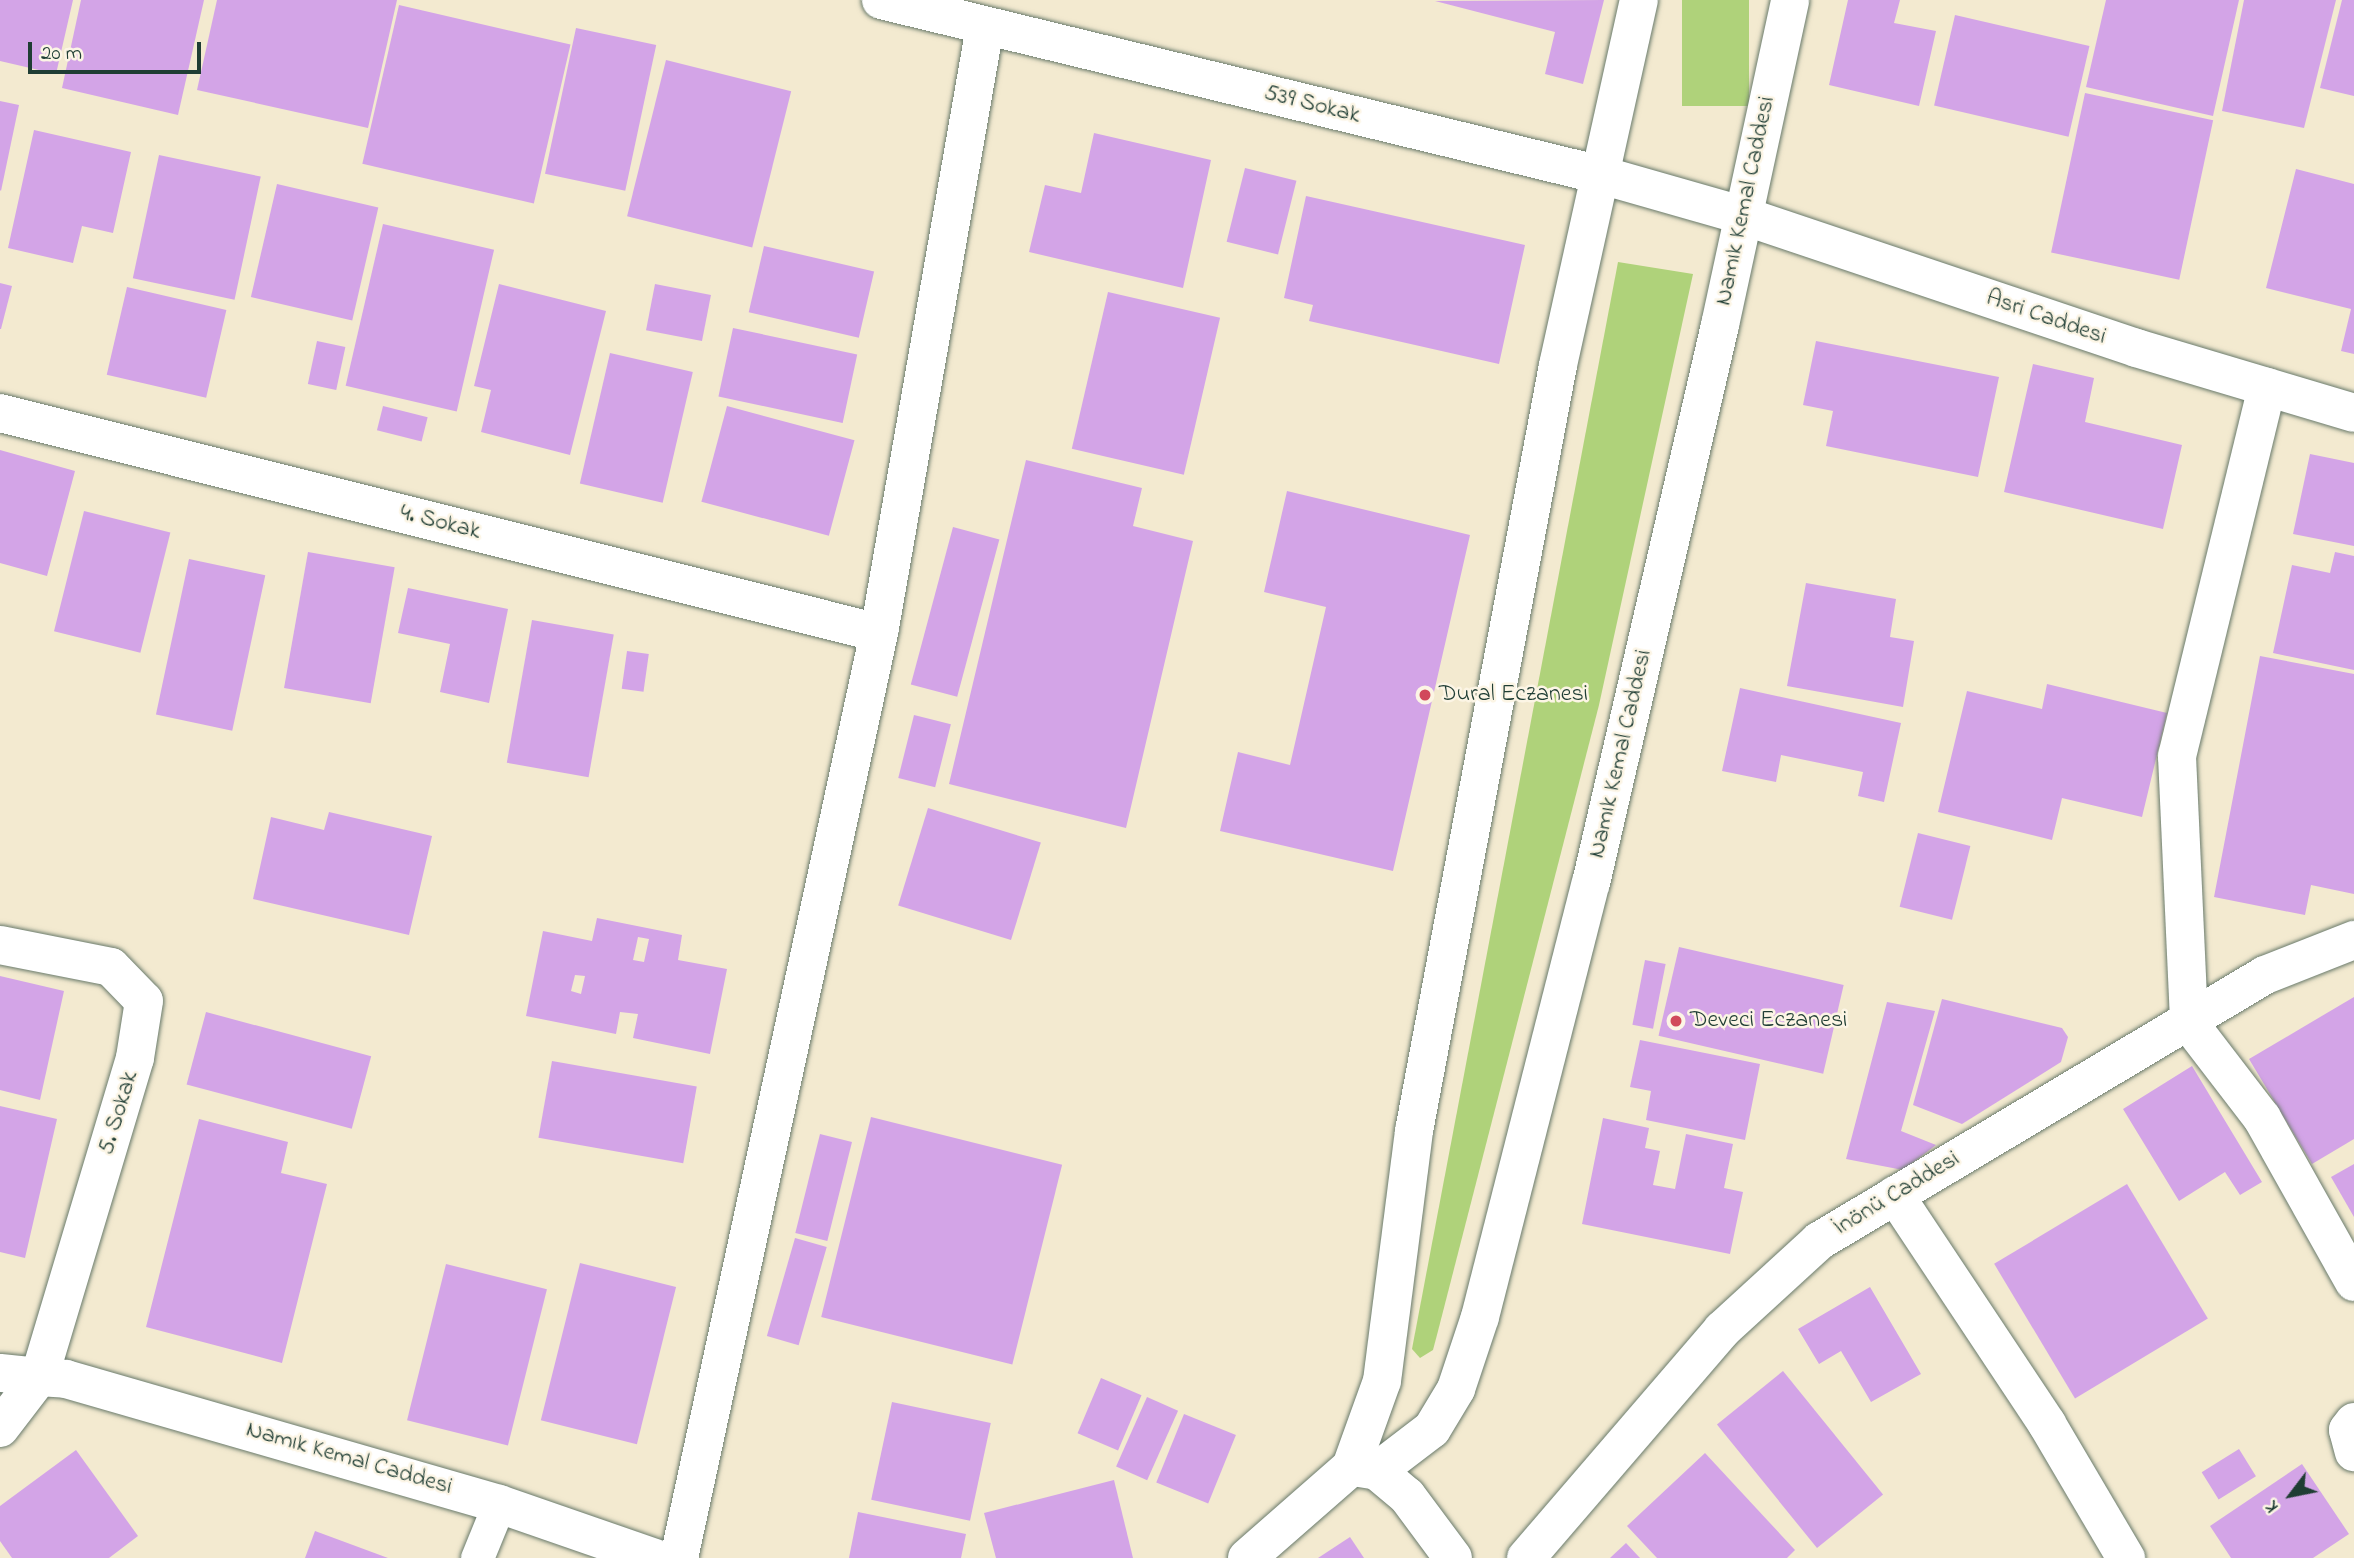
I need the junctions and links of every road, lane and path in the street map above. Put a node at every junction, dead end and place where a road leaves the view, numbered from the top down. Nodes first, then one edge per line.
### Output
1 (881, 0) edge
2 (1639, 0) edge
3 (1790, 0) edge
4 (985, 27) junction
5 (1601, 175) junction
6 (1741, 215) junction
7 (2267, 387) junction
8 (2354, 413) edge
9 (0, 414) edge
10 (880, 633) junction
11 (2354, 940) edge
12 (0, 945) edge
13 (2189, 1023) junction
14 (1895, 1195) junction
15 (2354, 1282) edge
16 (0, 1373) edge
17 (39, 1377) junction
18 (2354, 1422) edge
19 (0, 1428) edge
20 (2354, 1452) edge
21 (1364, 1469) junction
22 (499, 1504) junction
23 (477, 1558) edge
24 (655, 1558) edge
25 (679, 1558) edge
26 (1247, 1558) edge
27 (1453, 1558) edge
28 (1526, 1558) edge
29 (2126, 1558) edge

1 - 4 street, 539 Sokak
2 - 5 street
3 - 6 street, Namık Kemal Caddesi
4 - 5 street, 539 Sokak
4 - 10 street
5 - 6 street, 539 Sokak
5 - 21 street
6 - 7 street, Asri Caddesi
6 - 21 street, Namık Kemal Caddesi
7 - 8 street, Asri Caddesi
7 - 13 street
9 - 10 street, 4. Sokak
10 - 25 street
11 - 13 street, İnönü Caddesi
12 - 17 street, 5. Sokak
13 - 14 street, İnönü Caddesi
13 - 15 street
14 - 28 street, İnönü Caddesi
14 - 29 street
16 - 17 street, Namık Kemal Caddesi
17 - 19 street
17 - 22 street, Namık Kemal Caddesi
18 - 20 street
21 - 26 street, Namık Kemal Caddesi
21 - 27 street
22 - 23 lane
22 - 24 street, Namık Kemal Caddesi

